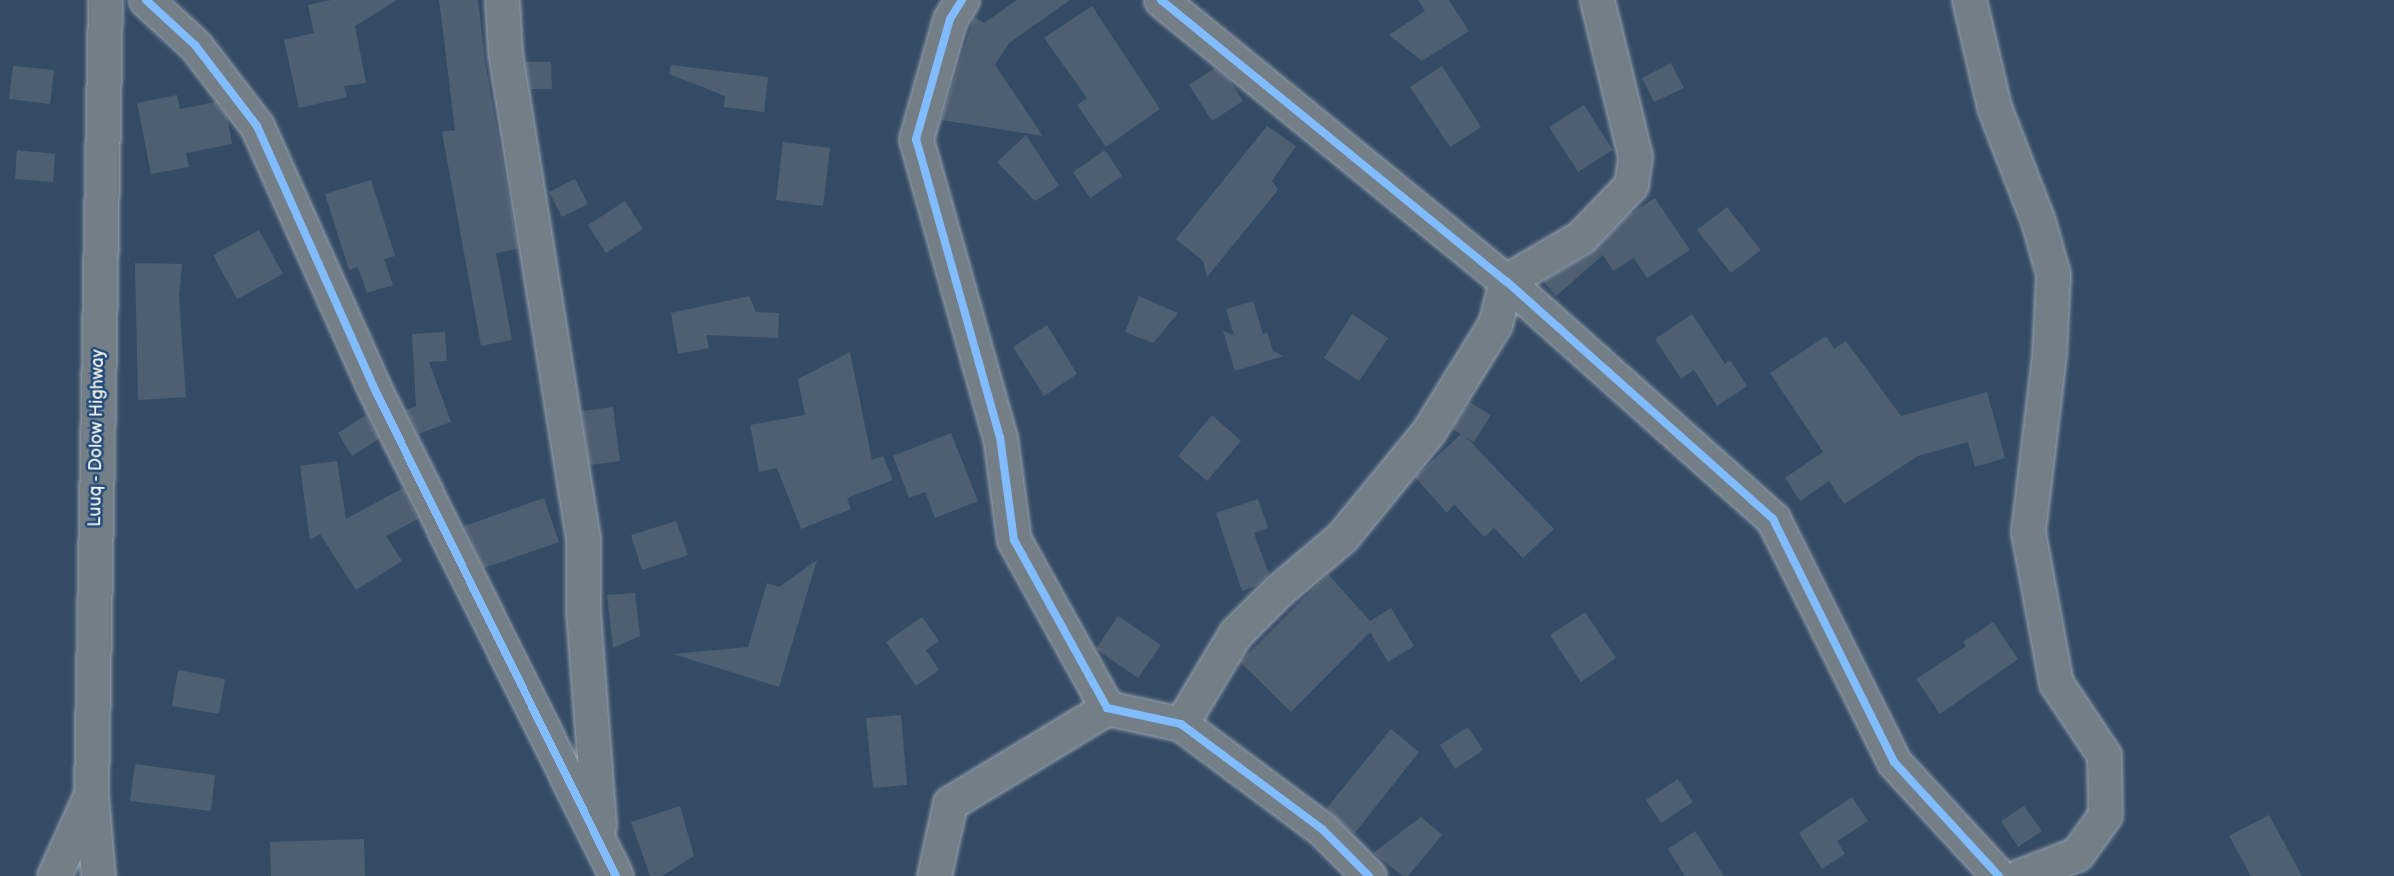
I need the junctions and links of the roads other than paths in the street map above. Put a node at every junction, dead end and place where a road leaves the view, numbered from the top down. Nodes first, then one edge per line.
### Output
1 (105, 0) edge
2 (146, 0) edge
3 (502, 0) edge
4 (962, 0) edge
5 (1161, 0) edge
6 (1597, 0) edge
7 (1969, 0) edge
8 (1506, 281) junction
9 (1107, 708) junction
10 (1181, 724) junction
11 (91, 794) junction
12 (600, 843) junction
13 (54, 876) edge
14 (98, 876) edge
15 (616, 876) edge
16 (934, 876) edge
17 (1369, 876) edge
18 (1999, 876) edge
19 (2020, 876) edge

1 - 11 street, Luuq - Dolow Highway
2 - 12 street
3 - 12 street
4 - 9 street
5 - 8 street
6 - 8 street
7 - 19 street
8 - 10 street
8 - 18 street
9 - 10 street
9 - 16 street
10 - 17 street
11 - 13 street
11 - 14 street, Luuq - Dolow Highway
12 - 15 street

